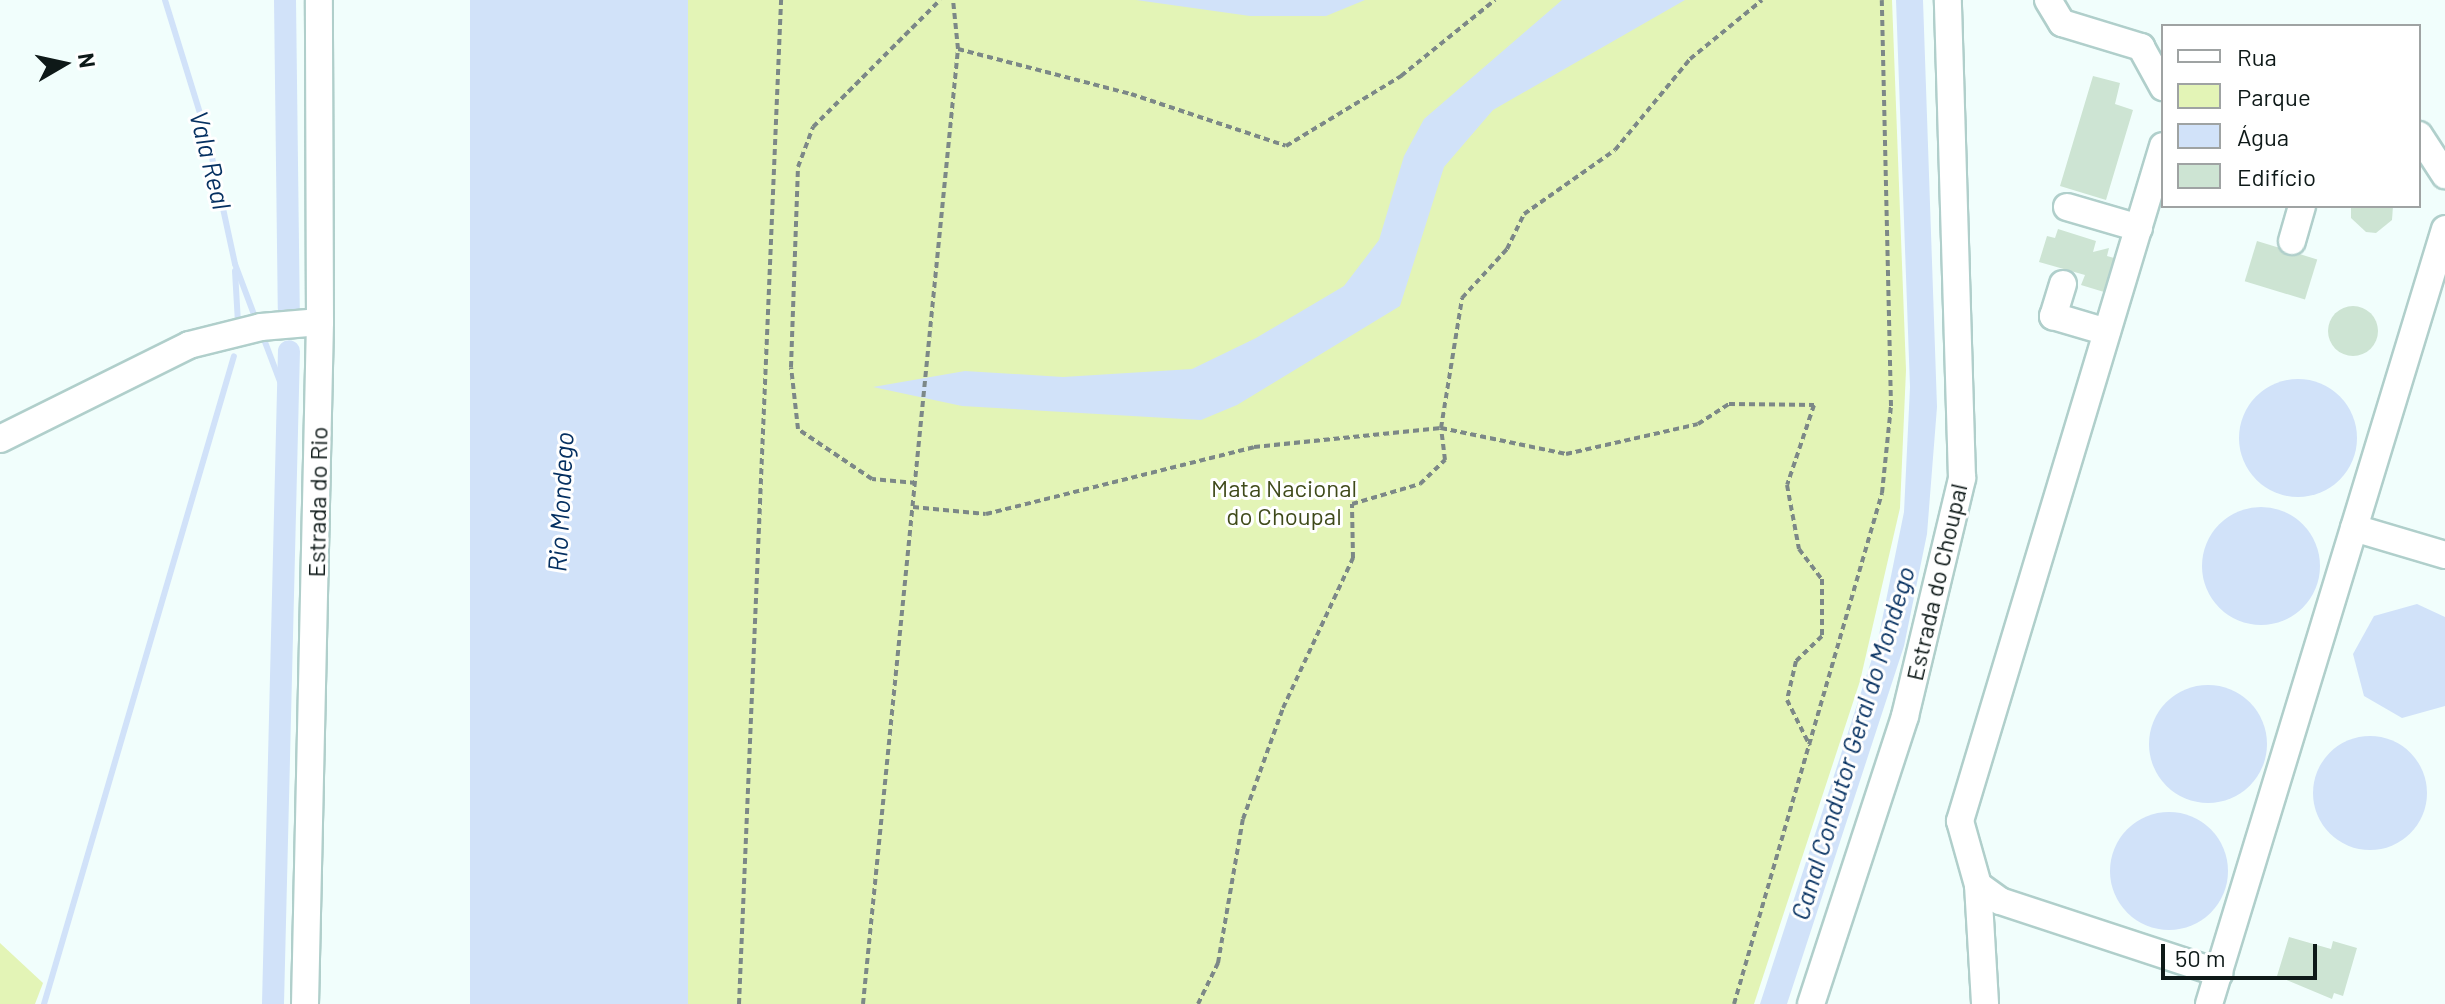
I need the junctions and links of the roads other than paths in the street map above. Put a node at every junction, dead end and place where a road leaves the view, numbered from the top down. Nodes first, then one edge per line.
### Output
1 (319, 0) edge
2 (1948, 0) edge
3 (2048, 0) edge
4 (2152, 51) edge
5 (2161, 80) edge
6 (2421, 134) edge
7 (2421, 137) edge
8 (2445, 138) edge
9 (2161, 153) edge
10 (2445, 175) edge
11 (2067, 207) dead end
12 (2301, 208) edge
13 (2139, 228) junction
14 (2445, 229) edge
15 (2292, 241) dead end
16 (2063, 284) dead end
17 (320, 322) junction
18 (2107, 332) junction
19 (0, 439) edge
20 (2354, 528) junction
21 (2445, 555) edge
22 (1978, 885) junction
23 (2219, 973) junction
24 (305, 1004) edge
25 (1811, 1004) edge
26 (1985, 1004) edge
27 (2209, 1004) edge

1 - 17 street, Estrada do Rio
2 - 25 street, Estrada do Choupal
3 - 4 street
4 - 5 street
6 - 8 street
7 - 10 street
9 - 13 street
11 - 13 street
12 - 15 street
13 - 18 street
14 - 20 street
16 - 18 street
17 - 19 street
17 - 24 street, Estrada do Rio
18 - 22 street
20 - 21 street
20 - 23 street
22 - 23 street
22 - 26 street
23 - 27 street

